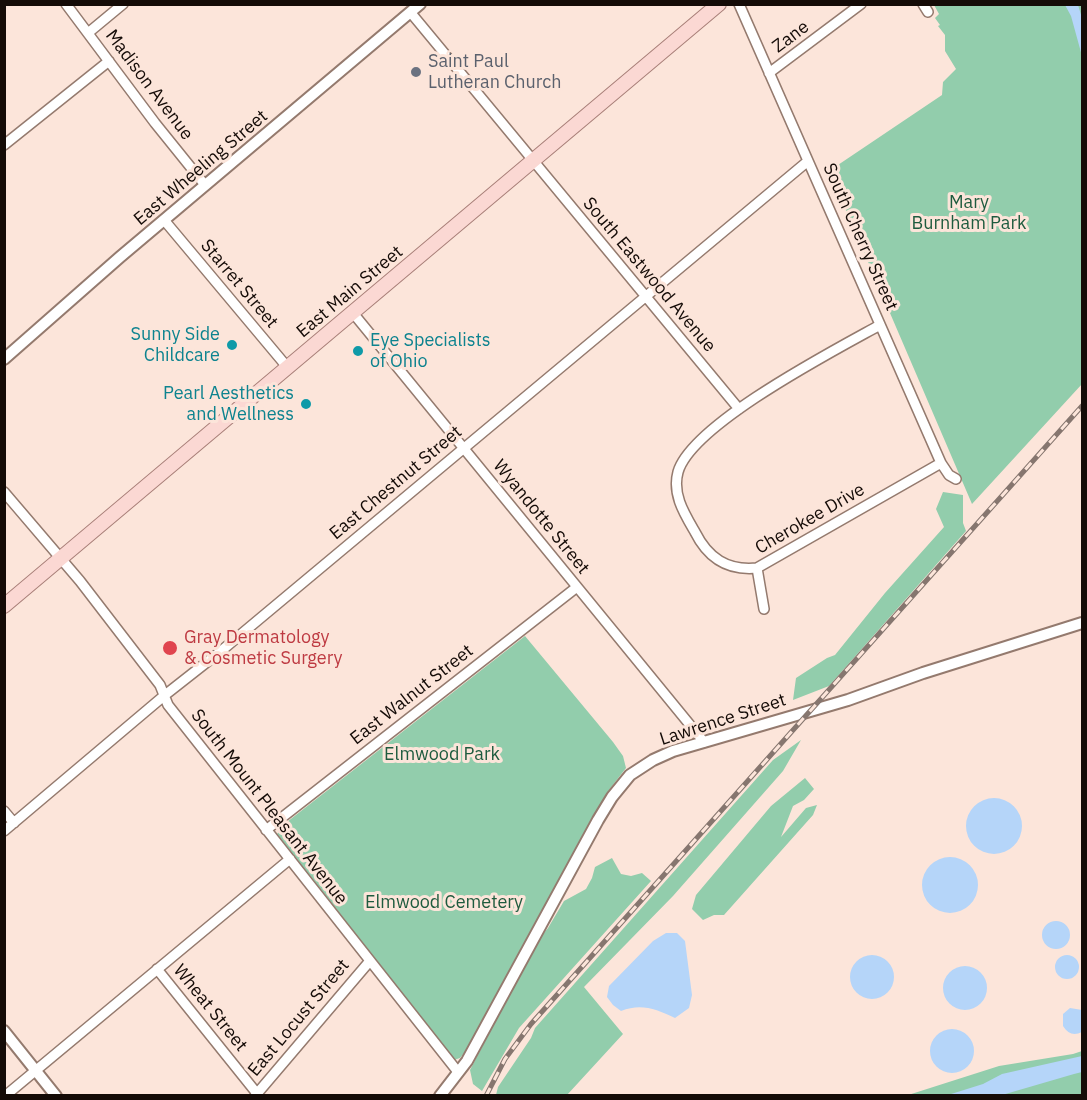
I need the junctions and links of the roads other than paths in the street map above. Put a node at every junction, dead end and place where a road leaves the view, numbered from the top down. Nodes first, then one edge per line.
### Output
1 (66, 4) edge
2 (123, 4) edge
3 (420, 4) edge
4 (718, 4) edge
5 (739, 4) edge
6 (861, 4) edge
7 (411, 13) junction
8 (88, 33) junction
9 (109, 61) junction
10 (769, 73) junction
11 (4, 145) edge
12 (534, 161) junction
13 (808, 162) junction
14 (205, 185) junction
15 (164, 220) junction
16 (646, 298) junction
17 (353, 313) junction
18 (880, 325) junction
19 (4, 359) edge
20 (288, 368) junction
21 (739, 409) junction
22 (464, 448) junction
23 (941, 463) junction
24 (956, 479) dead end
25 (4, 492) edge
26 (61, 559) junction
27 (757, 568) junction
28 (577, 587) junction
29 (4, 606) edge
30 (764, 609) dead end
31 (1083, 623) edge
32 (165, 695) junction
33 (704, 742) junction
34 (4, 811) edge
35 (14, 823) junction
36 (266, 830) junction
37 (4, 831) edge
38 (290, 859) junction
39 (369, 962) junction
40 (158, 969) junction
41 (4, 1030) edge
42 (36, 1071) junction
43 (458, 1072) junction
44 (5, 1095) edge
45 (56, 1095) edge
46 (257, 1095) edge
47 (440, 1095) edge

1 - 8 street, Madison Avenue
2 - 8 street
3 - 7 street, East Wheeling Street
4 - 12 main road, East Main Street
5 - 10 street, South Cherry Street
6 - 10 street, Zane
7 - 12 street, South Eastwood Avenue
7 - 14 street, East Wheeling Street
8 - 9 street, Madison Avenue
9 - 11 street
9 - 14 street, Madison Avenue
10 - 13 street, South Cherry Street
12 - 16 street, South Eastwood Avenue
12 - 17 main road, East Main Street
13 - 16 street, East Chestnut Street
13 - 18 street, South Cherry Street
14 - 15 street, East Wheeling Street
15 - 19 street, East Wheeling Street
15 - 20 street, Starret Street
16 - 21 street, South Eastwood Avenue
16 - 22 street, East Chestnut Street
17 - 20 main road, East Main Street
17 - 22 street, Wyandotte Street
18 - 21 street, Cherokee Drive
18 - 23 street, South Cherry Street
20 - 26 main road, East Main Street
21 - 27 street, Cherokee Drive
22 - 28 street, Wyandotte Street
22 - 32 street, East Chestnut Street
23 - 24 street, South Cherry Street
23 - 27 street, Cherokee Drive
25 - 26 street, South Mount Pleasant Avenue
26 - 29 main road, East Main Street
26 - 32 street, South Mount Pleasant Avenue
27 - 30 street
28 - 33 street, Wyandotte Street
28 - 36 street, East Walnut Street
31 - 33 street, Lawrence Street
32 - 35 street, East Chestnut Street
32 - 36 street, South Mount Pleasant Avenue
33 - 43 street, Lawrence Street
34 - 35 street
35 - 37 street, East Chestnut Street
36 - 38 street, South Mount Pleasant Avenue
38 - 39 street, South Mount Pleasant Avenue
38 - 40 street
39 - 43 street, South Mount Pleasant Avenue
39 - 46 street, East Locust Street
40 - 42 street
40 - 46 street, Wheat Street
41 - 42 street
42 - 44 street
42 - 45 street
43 - 47 street, Lawrence Street

